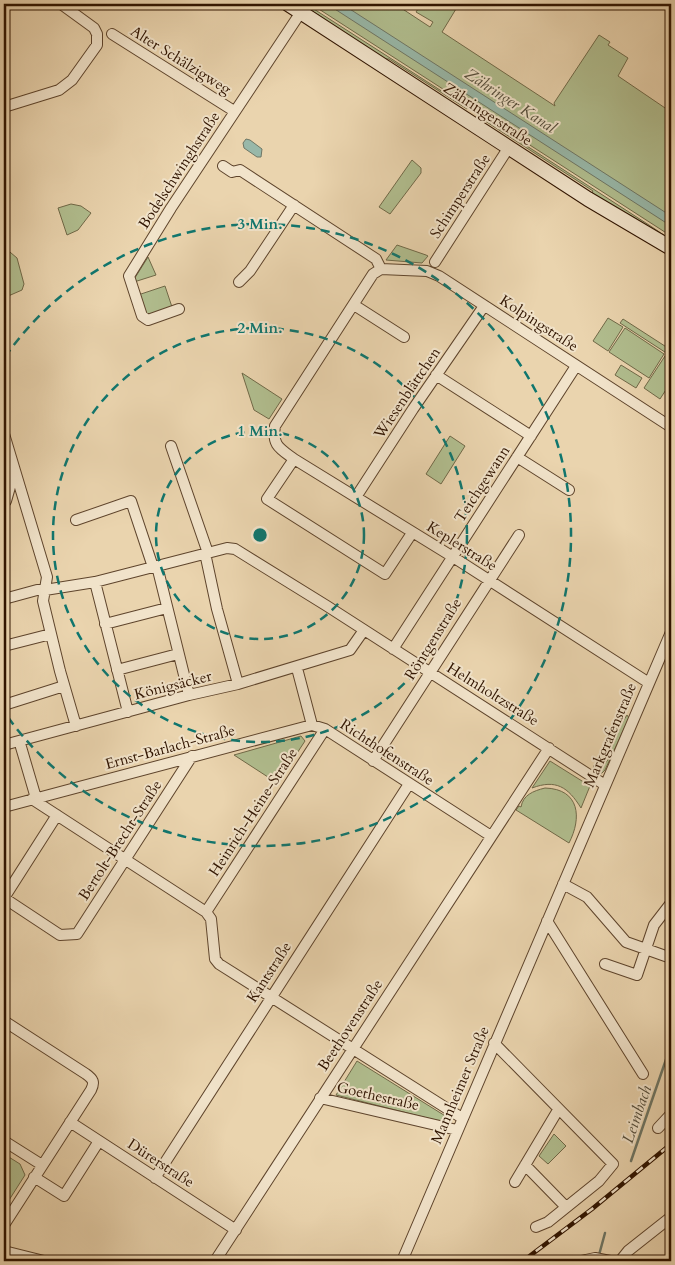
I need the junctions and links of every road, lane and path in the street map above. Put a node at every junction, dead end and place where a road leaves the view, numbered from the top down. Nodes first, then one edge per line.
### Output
1 (288, 4) edge
2 (67, 5) edge
3 (301, 12) junction
4 (112, 34) dead end
5 (4, 106) edge
6 (234, 111) junction
7 (509, 147) junction
8 (223, 166) dead end
9 (294, 205) junction
10 (671, 248) edge
11 (435, 262) dead end
12 (381, 269) junction
13 (239, 282) dead end
14 (354, 305) junction
15 (484, 306) junction
16 (179, 309) dead end
17 (404, 337) dead end
18 (576, 366) junction
19 (436, 375) junction
20 (671, 427) edge
21 (4, 434) edge
22 (531, 436) junction
23 (171, 446) dead end
24 (517, 456) junction
25 (294, 459) junction
26 (4, 468) edge
27 (569, 490) dead end
28 (23, 496) junction
29 (356, 497) junction
30 (5, 501) edge
31 (76, 520) dead end
32 (412, 532) junction
33 (519, 534) dead end
34 (206, 553) junction
35 (452, 557) junction
36 (155, 566) junction
37 (488, 580) junction
38 (95, 582) junction
39 (45, 590) junction
40 (4, 598) edge
41 (167, 608) junction
42 (105, 624) junction
43 (364, 630) junction
44 (671, 632) edge
45 (51, 634) junction
46 (4, 646) edge
47 (394, 649) junction
48 (178, 654) junction
49 (117, 670) junction
50 (298, 672) dead end
51 (430, 672) junction
52 (649, 683) junction
53 (238, 684) junction
54 (64, 686) junction
55 (189, 695) junction
56 (4, 705) edge
57 (128, 712) junction
58 (312, 725) junction
59 (76, 726) junction
60 (325, 730) junction
61 (4, 745) edge
62 (21, 747) dead end
63 (548, 748) junction
64 (192, 756) junction
65 (373, 761) junction
66 (409, 784) junction
67 (605, 785) junction
68 (34, 798) junction
69 (4, 807) edge
70 (57, 815) junction
71 (490, 836) junction
72 (578, 849) joint
73 (125, 860) junction
74 (563, 884) junction
75 (4, 898) edge
76 (671, 903) edge
77 (206, 912) junction
78 (547, 921) junction
79 (645, 950) junction
80 (671, 958) edge
81 (605, 964) dead end
82 (271, 998) junction
83 (4, 1021) edge
84 (494, 1043) junction
85 (351, 1049) junction
86 (643, 1074) dead end
87 (320, 1098) junction
88 (558, 1110) junction
89 (671, 1114) edge
90 (462, 1118) junction
91 (70, 1122) junction
92 (658, 1128) dead end
93 (457, 1130) junction
94 (4, 1141) edge
95 (99, 1141) junction
96 (525, 1165) junction
97 (42, 1166) junction
98 (34, 1178) junction
99 (155, 1178) junction
100 (515, 1182) dead end
101 (566, 1207) junction
102 (671, 1216) edge
103 (4, 1225) edge
104 (536, 1227) dead end
105 (236, 1230) junction
106 (4, 1252) edge
107 (603, 1259) edge
108 (44, 1261) edge
109 (215, 1261) edge
110 (402, 1261) edge
111 (581, 1261) edge
112 (620, 1261) edge

1 - 3 main road, Zähringerstraße
2 - 5 street
3 - 6 street, Bodelschwinghstraße
3 - 7 main road, Zähringerstraße
4 - 6 street, Alter Schälzigweg
6 - 16 street, Bodelschwinghstraße
7 - 10 main road, Zähringerstraße
7 - 11 street, Schimperstraße
8 - 9 street
9 - 12 street
9 - 13 street
12 - 14 street
12 - 15 street, Kolpingstraße
14 - 17 street
14 - 25 street, Keplerstraße
15 - 18 street, Kolpingstraße
15 - 19 street, Wiesenblättchen
18 - 20 street, Kolpingstraße
18 - 22 street, Teichgewann
19 - 22 street
19 - 29 street, Wiesenblättchen
21 - 28 street
22 - 24 street, Teichgewann
23 - 34 street
24 - 27 street
24 - 35 street, Teichgewann
25 - 29 street, Keplerstraße
25 - 32 street
26 - 30 street
28 - 30 street
28 - 39 street
29 - 32 street, Keplerstraße
31 - 36 street
32 - 35 street, Keplerstraße
33 - 37 street, Röntgenstraße
34 - 36 street, Helmholtzstraße
34 - 43 street, Helmholtzstraße
34 - 53 street
35 - 37 street, Keplerstraße
35 - 47 street, Teichgewann
36 - 38 street, Helmholtzstraße
36 - 41 street
37 - 51 street, Röntgenstraße
37 - 52 street, Keplerstraße
38 - 39 street, Helmholtzstraße
38 - 42 street
39 - 40 street, Helmholtzstraße
39 - 45 street
41 - 42 street
41 - 48 street
42 - 49 street
43 - 47 street, Helmholtzstraße
43 - 53 street, Königsäcker
44 - 52 street, Markgrafenstraße
45 - 46 street
45 - 54 street
47 - 51 street, Helmholtzstraße
48 - 49 street, Königsäcker
48 - 55 street
49 - 57 street
50 - 58 street
51 - 63 street, Helmholtzstraße
51 - 65 street, Röntgenstraße
52 - 67 street, Markgrafenstraße
53 - 55 street, Königsäcker
54 - 56 street
54 - 59 street
55 - 57 street, Königsäcker
57 - 59 street, Königsäcker
58 - 60 street, Richthofenstraße
58 - 64 street, Ernst-Barlach-Straße
59 - 61 street, Königsäcker
60 - 65 street, Richthofenstraße
60 - 77 street, Heinrich-Heine-Straße
62 - 68 street
63 - 67 street, Helmholtzstraße
63 - 71 street, Beethovenstraße
64 - 68 street, Ernst-Barlach-Straße
64 - 73 street, Bertolt-Brecht-Straße
65 - 66 street, Richthofenstraße
66 - 71 street, Richthofenstraße
66 - 82 street, Kantstraße
67 - 72 street, Markgrafenstraße
68 - 69 street, Ernst-Barlach-Straße
68 - 70 street
70 - 73 street
70 - 75 street
71 - 85 street, Beethovenstraße
72 - 74 street, Mannheimer Straße
73 - 75 street, Bertolt-Brecht-Straße
73 - 77 street
74 - 78 street, Mannheimer Straße
74 - 79 street
76 - 79 street
77 - 82 street
78 - 84 street, Mannheimer Straße
78 - 86 street
79 - 80 street
79 - 81 street
82 - 85 street
82 - 99 street, Kantstraße
83 - 91 street
84 - 88 street
84 - 90 street, Mannheimer Straße
85 - 87 street, Beethovenstraße
85 - 90 street
87 - 93 street, Goethestraße
87 - 105 street, Beethovenstraße
88 - 96 street
88 - 101 street
89 - 92 street
90 - 93 street, Mannheimer Straße
91 - 95 street, Dürerstraße
91 - 97 street
93 - 110 street, Mannheimer Straße
94 - 97 street
95 - 98 street
95 - 99 street, Dürerstraße
96 - 100 street
96 - 101 street
97 - 98 street
98 - 103 street
99 - 105 street, Dürerstraße
101 - 104 street
102 - 112 street
105 - 109 street, Beethovenstraße
106 - 108 street
107 - 111 street

